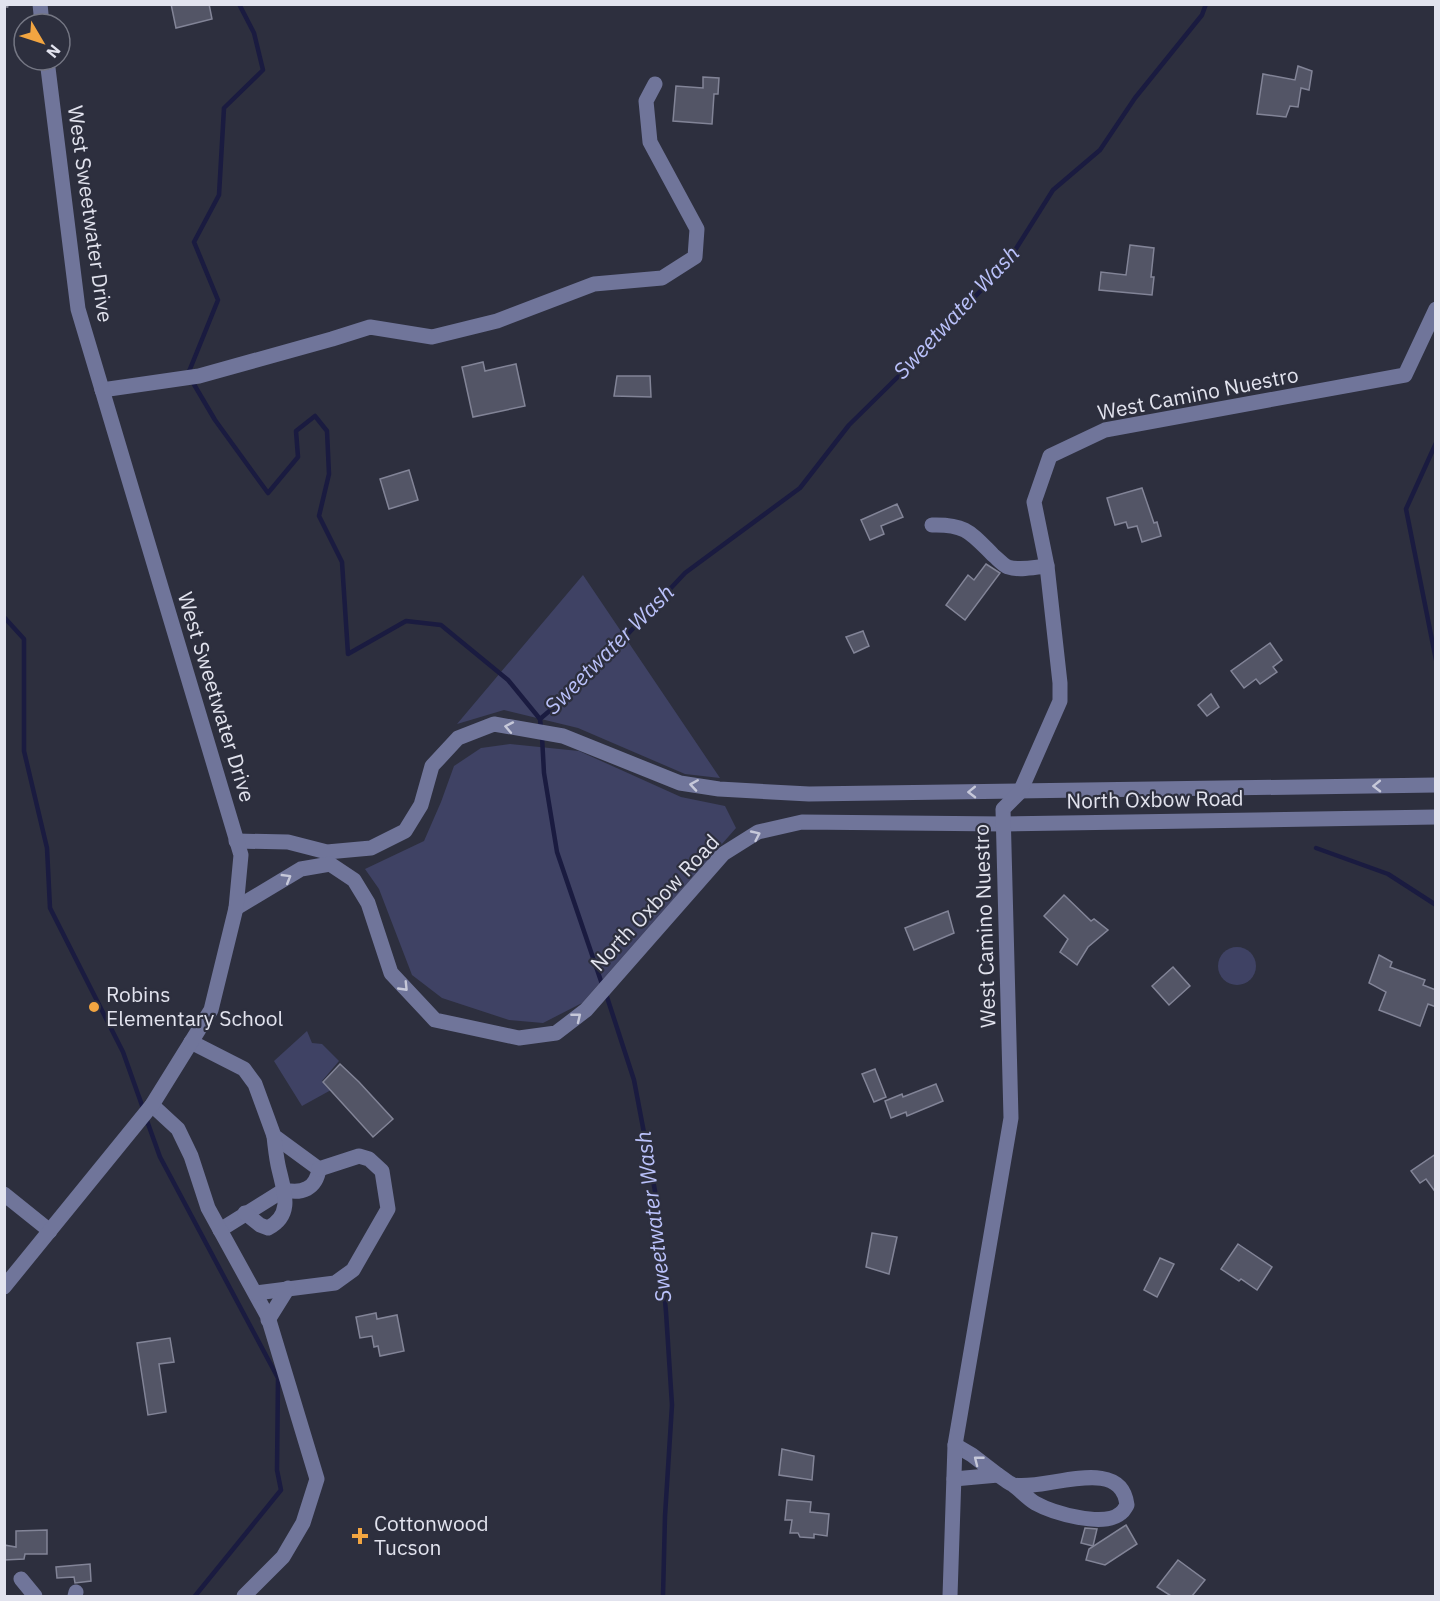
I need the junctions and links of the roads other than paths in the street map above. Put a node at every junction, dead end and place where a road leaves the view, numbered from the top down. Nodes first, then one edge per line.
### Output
1 (48, 72) edge
2 (655, 84) dead end
3 (1436, 309) edge
4 (102, 390) junction
5 (932, 525) dead end
6 (1047, 566) junction
7 (1436, 785) edge
8 (1020, 792) junction
9 (1436, 817) edge
10 (1004, 824) junction
11 (236, 841) junction
12 (236, 908) junction
13 (191, 1042) junction
14 (152, 1105) junction
15 (274, 1137) junction
16 (319, 1169) junction
17 (284, 1190) junction
18 (4, 1194) edge
19 (245, 1213) junction
20 (220, 1230) junction
21 (50, 1231) junction
22 (4, 1287) edge
23 (288, 1288) junction
24 (256, 1293) junction
25 (268, 1320) junction
26 (955, 1445) junction
27 (998, 1475) junction
28 (954, 1479) junction
29 (1013, 1485) junction
30 (21, 1579) dead end
31 (35, 1596) edge
32 (244, 1596) edge
33 (950, 1596) edge

1 - 4 street, West Sweetwater Drive
2 - 4 street
3 - 6 street, West Camino Nuestro
4 - 11 street, West Sweetwater Drive
5 - 6 street
6 - 8 street, West Camino Nuestro
7 -> 8 street, North Oxbow Road
8 - 10 street, West Camino Nuestro
8 -> 11 street, North Oxbow Road
9 - 10 street, North Oxbow Road
12 -> 10 street, North Oxbow Road
10 - 26 street, West Camino Nuestro
11 - 12 street, West Sweetwater Drive
12 - 13 street, West Sweetwater Drive
13 - 14 street, West Sweetwater Drive
13 - 15 street
14 - 20 street
14 - 21 street, West Sweetwater Drive
15 - 16 street
15 - 17 street
16 - 17 street
16 - 23 street
17 - 19 street
17 - 19 street
18 - 21 street
19 - 20 street
20 - 24 street
21 - 22 street, West Sweetwater Drive
23 - 24 street
23 - 25 street
24 - 25 street
25 - 32 street
27 -> 26 street
26 - 28 street, West Camino Nuestro
27 - 28 street
27 - 29 street
28 - 33 street, West Camino Nuestro
29 - 29 street
30 - 31 street

